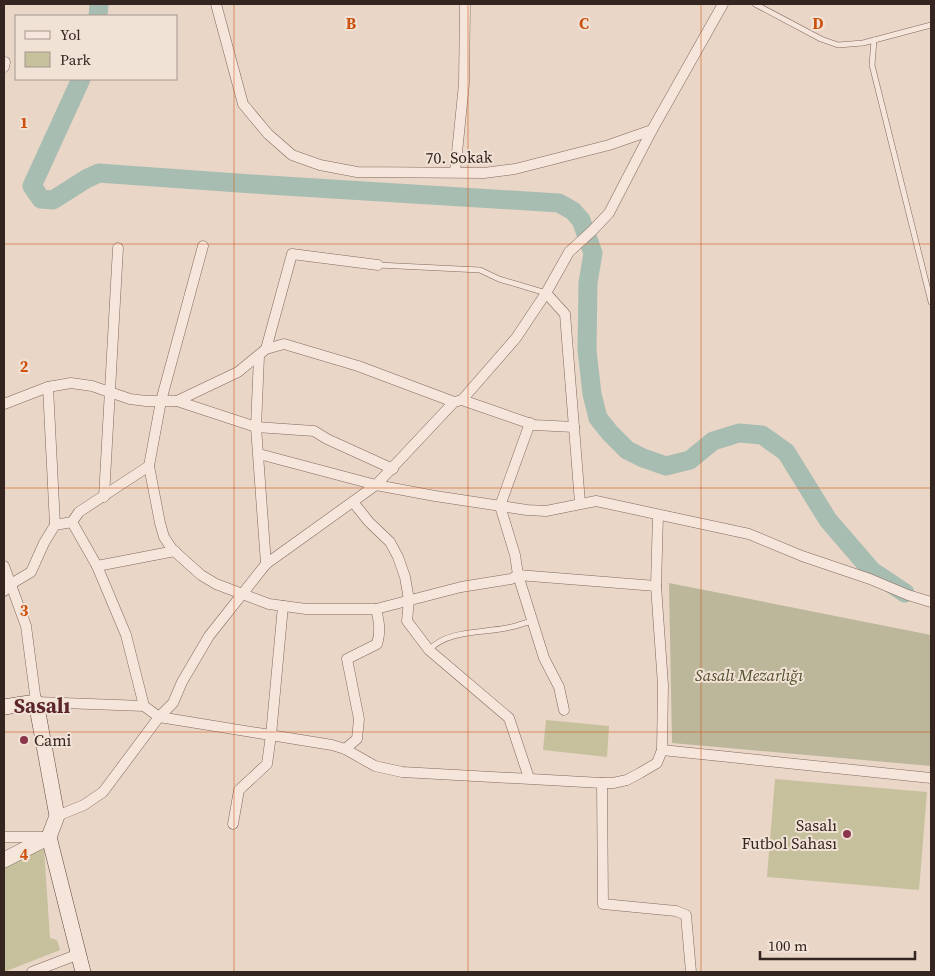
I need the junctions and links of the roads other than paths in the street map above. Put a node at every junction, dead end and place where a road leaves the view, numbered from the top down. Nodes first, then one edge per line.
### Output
1 (216, 4) edge
2 (465, 4) edge
3 (723, 4) edge
4 (755, 4) edge
5 (931, 25) edge
6 (874, 40) junction
7 (4, 62) edge
8 (4, 67) edge
9 (652, 130) junction
10 (455, 172) junction
11 (203, 246) dead end
12 (118, 248) dead end
13 (378, 265) joint
14 (546, 293) junction
15 (931, 302) edge
16 (262, 353) junction
17 (48, 387) junction
18 (110, 392) junction
19 (177, 400) junction
20 (161, 401) junction
21 (458, 401) junction
22 (4, 404) edge
23 (530, 423) junction
24 (256, 427) junction
25 (574, 427) junction
26 (259, 454) junction
27 (149, 466) junction
28 (393, 469) junction
29 (376, 485) junction
30 (104, 497) junction
31 (353, 502) junction
32 (580, 503) junction
33 (500, 506) junction
34 (658, 514) junction
35 (72, 522) junction
36 (55, 525) junction
37 (176, 551) junction
38 (266, 564) junction
39 (4, 566) edge
40 (97, 566) junction
41 (518, 575) junction
42 (656, 586) junction
43 (7, 588) edge
44 (242, 595) junction
45 (409, 600) junction
46 (931, 602) edge
47 (283, 606) junction
48 (376, 609) junction
49 (532, 621) junction
50 (429, 650) junction
51 (36, 702) junction
52 (144, 706) junction
53 (4, 707) edge
54 (564, 710) dead end
55 (159, 717) junction
56 (271, 735) junction
57 (345, 749) junction
58 (662, 750) junction
59 (529, 778) junction
60 (931, 778) edge
61 (602, 783) junction
62 (57, 816) junction
63 (233, 824) dead end
64 (4, 837) edge
65 (49, 837) junction
66 (4, 860) edge
67 (79, 954) junction
68 (32, 972) edge
69 (83, 972) edge
70 (691, 972) edge

1 - 10 street, 70. Sokak
2 - 10 street
3 - 9 street
4 - 6 lane
5 - 6 lane
6 - 15 lane
7 - 8 street
9 - 10 street, 70. Sokak
9 - 14 street
11 - 20 street
12 - 18 street
13 - 14 lane
13 - 16 street
14 - 21 street
14 - 25 street
16 - 19 street
16 - 21 street
16 - 24 street
17 - 18 street
17 - 22 street
17 - 36 street
18 - 20 street
18 - 30 street
19 - 20 street
19 - 24 street
20 - 27 street
21 - 23 street
21 - 28 street
23 - 25 street
23 - 33 street
24 - 26 street
24 - 28 street
25 - 32 street
26 - 29 street
26 - 38 street
27 - 30 street
27 - 37 street
28 - 29 street
29 - 31 street
29 - 33 street
30 - 35 street
31 - 38 street
31 - 45 street
32 - 33 street
32 - 34 street
33 - 41 street
34 - 42 street
34 - 46 street
35 - 36 street
35 - 40 street
36 - 43 street
37 - 40 street
37 - 44 street
38 - 44 street
39 - 43 street
40 - 52 street
41 - 42 street
41 - 45 street
41 - 49 street
42 - 58 street
43 - 51 street
44 - 47 street
44 - 55 street
45 - 48 street
45 - 50 street
47 - 48 street
47 - 56 street
48 - 57 street
49 - 50 lane
49 - 54 street
50 - 59 street
51 - 52 street
51 - 53 street
51 - 62 street
52 - 55 street
55 - 56 street
55 - 62 street
56 - 57 street
56 - 63 street
57 - 59 street
58 - 60 street
58 - 61 street
59 - 61 street
61 - 70 street
62 - 65 street
64 - 65 street
65 - 66 street
65 - 67 street
67 - 68 street
67 - 69 street

